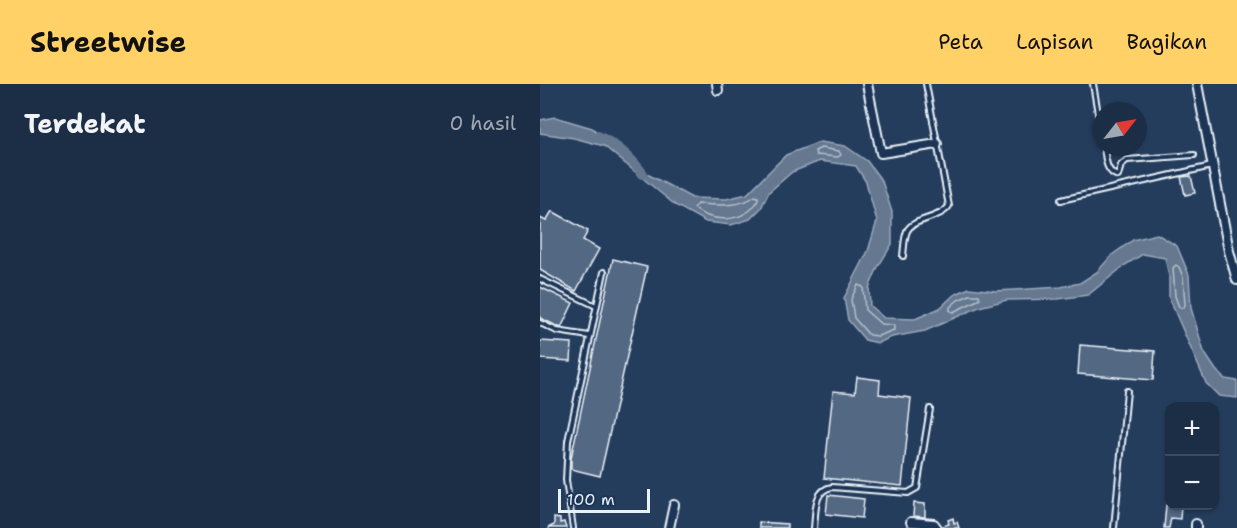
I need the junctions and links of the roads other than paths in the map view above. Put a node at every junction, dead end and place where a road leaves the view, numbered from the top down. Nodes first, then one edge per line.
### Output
1 (867, 84) edge
2 (926, 84) edge
3 (1093, 84) edge
4 (1197, 84) edge
5 (1096, 102) edge
6 (937, 144) junction
7 (1194, 155) dead end
8 (1105, 156) edge
9 (1212, 166) junction
10 (1061, 200) dead end
11 (903, 256) dead end
12 (604, 272) dead end
13 (540, 279) edge
14 (1237, 280) edge
15 (596, 307) junction
16 (540, 323) edge
17 (589, 336) junction
18 (1127, 392) dead end
19 (930, 409) dead end
20 (674, 505) dead end
21 (911, 522) dead end
22 (573, 528) edge
23 (669, 528) edge
24 (814, 528) edge
25 (937, 528) edge
26 (1113, 528) edge

1 - 6 street
2 - 6 lane
3 - 5 lane
4 - 9 street
6 - 11 lane
7 - 8 lane
9 - 10 lane
9 - 14 street
12 - 15 lane
13 - 15 lane
15 - 17 lane
16 - 17 lane
17 - 22 lane
18 - 26 lane
19 - 24 lane
20 - 23 street
21 - 25 street

